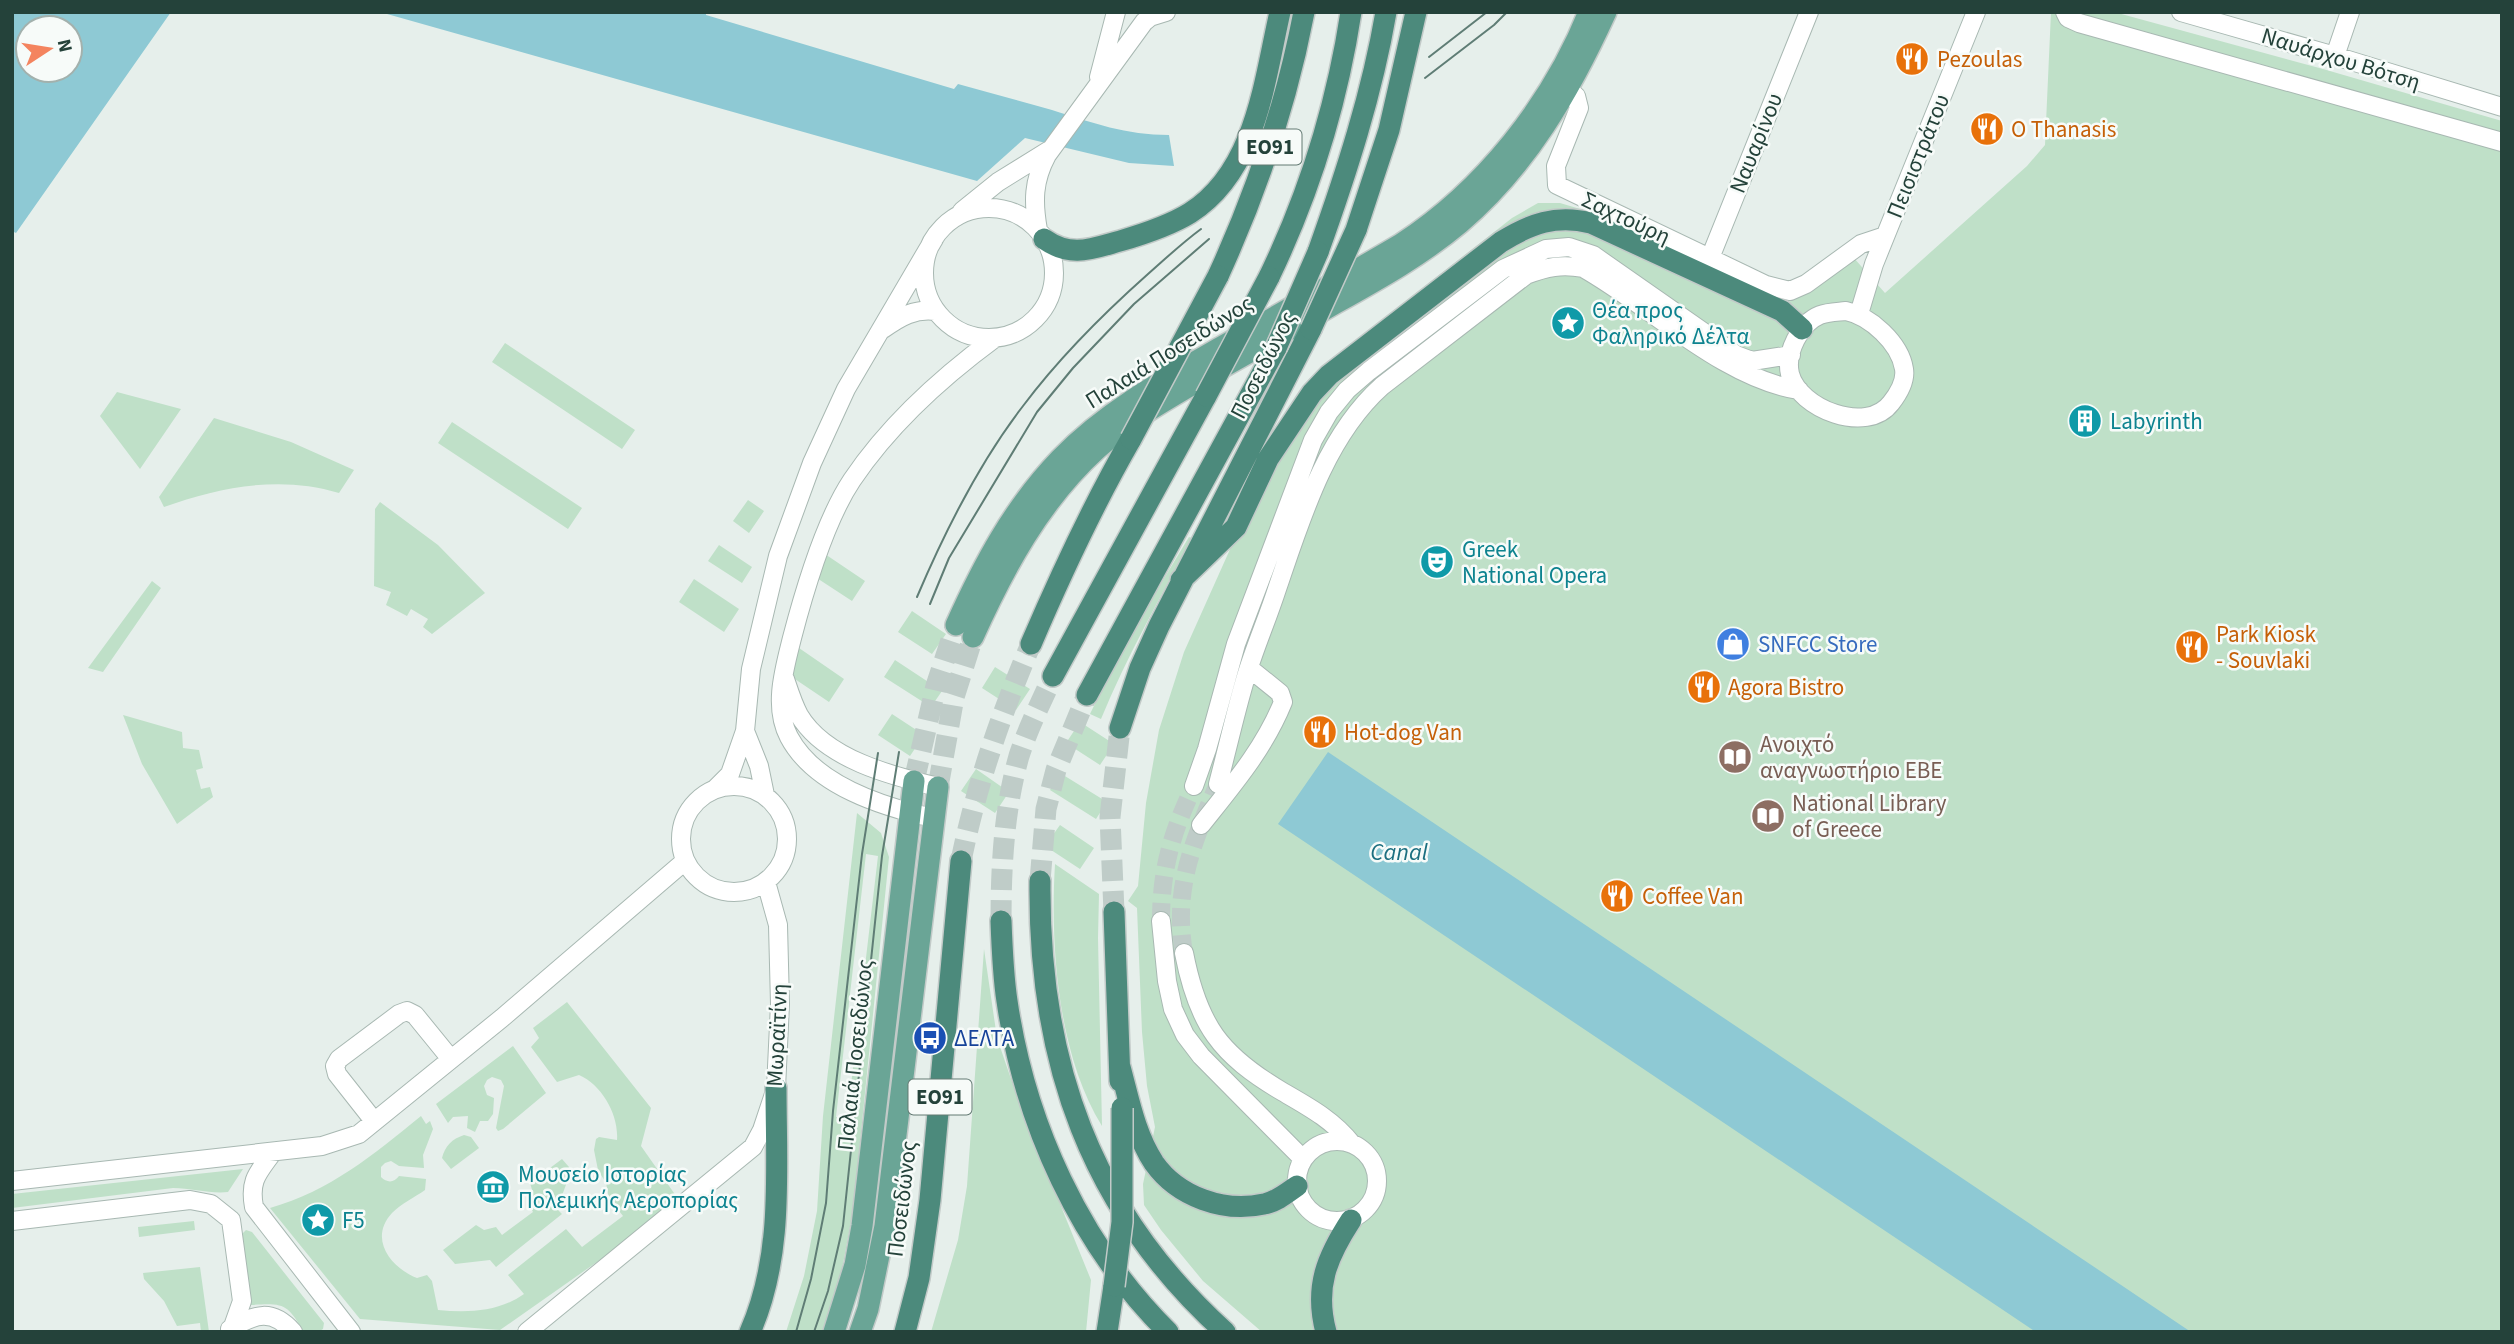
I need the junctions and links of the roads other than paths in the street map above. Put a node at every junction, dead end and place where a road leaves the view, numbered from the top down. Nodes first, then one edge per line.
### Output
1 (1116, 12) edge
2 (1166, 12) edge
3 (1280, 12) edge
4 (1304, 12) edge
5 (1351, 12) edge
6 (1386, 12) edge
7 (1416, 12) edge
8 (1589, 12) edge
9 (1606, 12) edge
10 (1808, 12) edge
11 (1976, 12) edge
12 (2065, 12) edge
13 (2181, 12) edge
14 (2350, 12) edge
15 (2335, 56) junction
16 (1095, 90) junction
17 (1567, 90) junction
18 (2502, 107) edge
19 (2502, 142) edge
20 (1053, 147) junction
21 (948, 222) junction
22 (1041, 234) junction
23 (1885, 236) junction
24 (934, 239) junction
25 (1706, 266) junction
26 (1790, 291) joint
27 (936, 311) junction
28 (1858, 314) junction
29 (951, 326) junction
30 (1802, 329) junction
31 (880, 331) junction
32 (995, 338) junction
33 (1791, 355) junction
34 (950, 371) junction
35 (1799, 390) junction
36 (1181, 580) junction
37 (1031, 645) tunnel mouth
38 (1249, 668) junction
39 (784, 676) junction
40 (1053, 677) tunnel mouth
41 (1087, 695) tunnel mouth
42 (1120, 728) tunnel mouth
43 (746, 731) junction
44 (914, 781) junction
45 (1218, 784) tunnel mouth
46 (1194, 786) tunnel mouth
47 (938, 787) joint
48 (716, 788) junction
49 (765, 795) junction
50 (909, 813) junction
51 (933, 818) junction
52 (1201, 825) dead end
53 (685, 861) junction
54 (961, 861) tunnel mouth
55 (1040, 881) tunnel mouth
56 (766, 882) junction
57 (1114, 912) tunnel mouth
58 (1001, 921) tunnel mouth
59 (1161, 921) tunnel mouth
60 (1184, 953) tunnel mouth
61 (450, 1058) junction
62 (1120, 1067) junction
63 (776, 1088) junction
64 (374, 1121) junction
65 (1352, 1144) junction
66 (273, 1152) junction
67 (1303, 1159) junction
68 (12, 1181) edge
69 (1297, 1186) junction
70 (254, 1207) junction
71 (231, 1220) junction
72 (1351, 1220) junction
73 (12, 1221) edge
74 (230, 1330) edge
75 (293, 1332) edge
76 (351, 1332) edge
77 (527, 1332) edge
78 (750, 1332) edge
79 (834, 1332) edge
80 (860, 1332) edge
81 (905, 1332) edge
82 (1107, 1332) edge
83 (1168, 1332) edge
84 (1225, 1332) edge
85 (1326, 1332) edge

1 - 16 street
2 - 16 street
3 - 22 highway
4 - 37 highway, ΕΟ91, bridge
5 - 40 highway, bridge
6 - 41 highway, bridge
7 - 36 highway, Ποσειδώνος, bridge
8 - 17 main road, Παλαιά Ποσειδώνος
9 - 17 main road, Παλαιά Ποσειδώνος
10 - 25 street, Ναυαρίνου
11 - 23 street, Πεισιστράτου
12 - 19 street
13 - 15 street, Ναυάρχου Βότση
14 - 15 street
15 - 18 street, Ναυάρχου Βότση
16 - 20 street
17 - 25 street, Σαχτούρη
20 - 21 street
20 - 22 street
21 - 22 street
21 - 24 street
22 - 32 street
23 - 26 street, Πεισιστράτου
23 - 28 street
24 - 27 street
24 - 31 street
25 - 26 street, Σαχτούρη
25 - 30 highway
25 - 36 highway
27 - 29 street
27 - 31 street
28 - 30 street
28 - 35 street
29 - 32 street
29 - 34 street
30 - 33 street
31 - 43 street
32 - 34 street
33 - 35 street
33 - 46 street
34 - 39 street
35 - 38 street
36 - 42 highway, Ποσειδώνος
38 - 45 street
38 - 52 street
39 - 44 street
39 - 50 street
43 - 48 street
43 - 49 street
44 - 47 street
44 - 50 main road, Παλαιά Ποσειδώνος
47 - 51 main road
48 - 49 street
48 - 53 street
49 - 56 street
50 - 51 street
50 - 79 main road, Παλαιά Ποσειδώνος
51 - 80 main road
53 - 56 street
53 - 61 street
54 - 81 highway, Ποσειδώνος / ΕΟ91
55 - 84 highway
56 - 63 street, Μωραϊτίνη
57 - 62 highway
58 - 83 highway
59 - 67 street
60 - 65 street
61 - 64 street
61 - 64 street
62 - 69 highway
62 - 82 highway, bridge
63 - 77 street, Μωραϊτίνη
63 - 78 highway
64 - 66 street
65 - 67 street
65 - 72 street
66 - 68 street
66 - 70 street
67 - 69 street
69 - 72 street
70 - 71 street
70 - 76 street
71 - 73 street
71 - 74 street
72 - 85 highway
74 - 75 street

